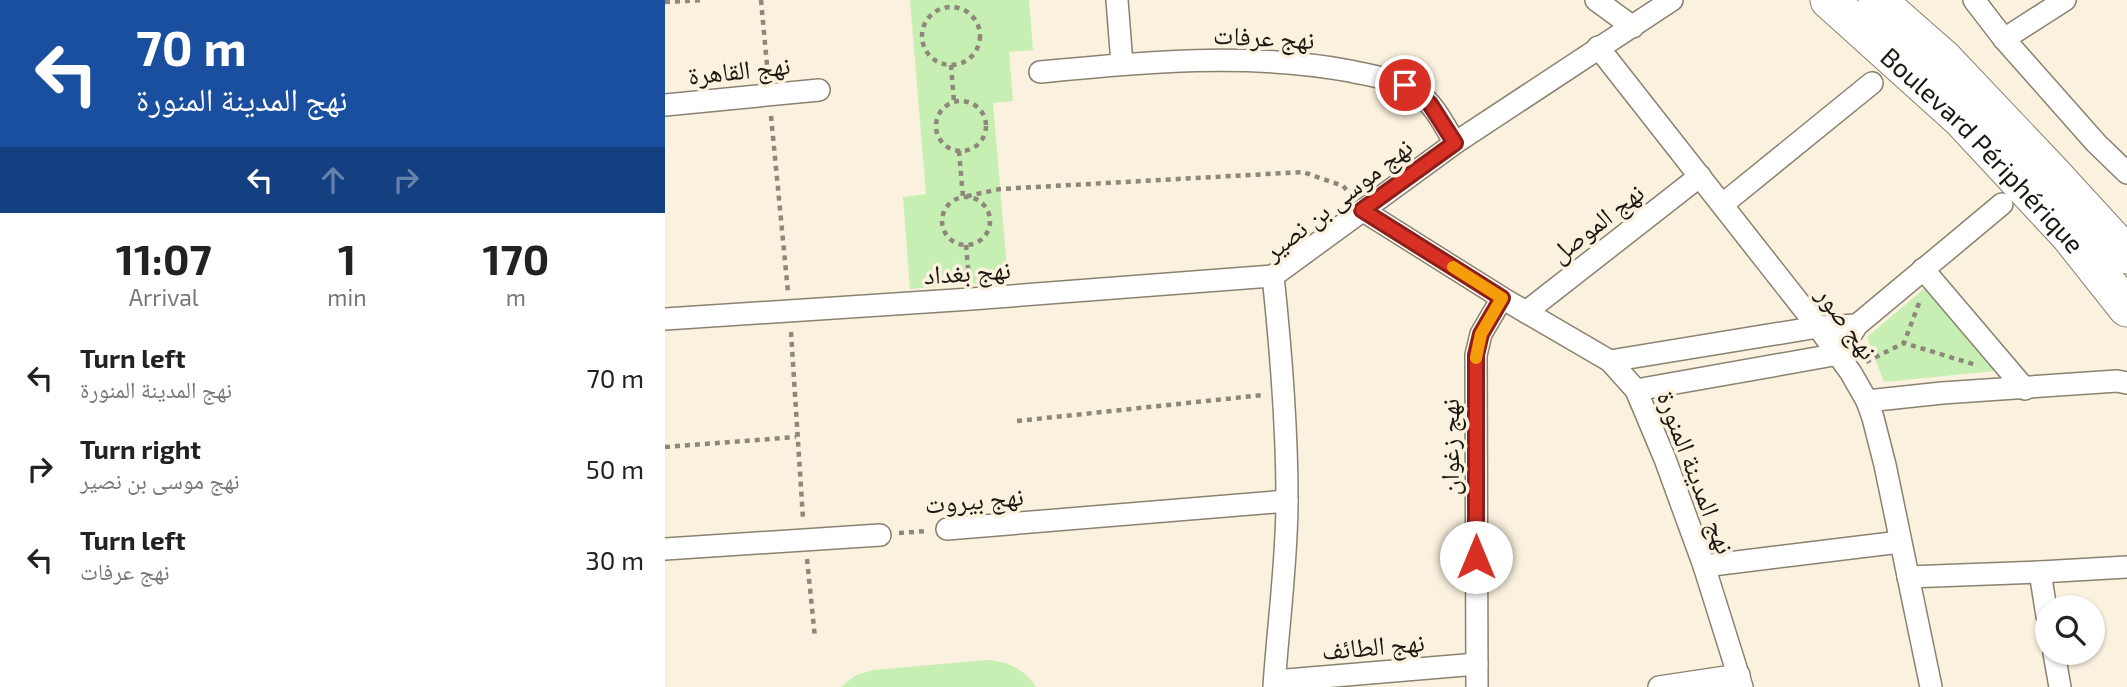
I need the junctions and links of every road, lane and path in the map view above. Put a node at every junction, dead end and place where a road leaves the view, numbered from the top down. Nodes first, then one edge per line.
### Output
1 (704, 0) edge
2 (1117, 0) edge
3 (1596, 0) edge
4 (1829, 0) edge
5 (1877, 0) edge
6 (1973, 0) edge
7 (2064, 0) edge
8 (665, 2) edge
9 (1670, 2) edge
10 (947, 3) edge
11 (1633, 27) junction
12 (2004, 40) junction
13 (1598, 47) junction
14 (1122, 64) junction
15 (951, 65) junction
16 (1040, 72) dead end
17 (1872, 83) dead end
18 (819, 90) dead end
19 (954, 102) junction
20 (665, 104) edge
21 (1455, 143) junction
22 (959, 151) junction
23 (2127, 173) edge
24 (1700, 176) junction
25 (963, 197) junction
26 (1723, 204) junction
27 (2003, 204) dead end
28 (1362, 210) junction
29 (966, 245) junction
30 (2127, 255) edge
31 (1923, 269) junction
32 (1273, 276) junction
33 (1502, 298) junction
34 (971, 299) junction
35 (2127, 308) edge
36 (1526, 312) junction
37 (665, 319) edge
38 (1857, 325) junction
39 (1818, 327) junction
40 (1904, 343) junction
41 (1839, 354) junction
42 (1610, 361) junction
43 (1982, 367) dead end
44 (1851, 373) junction
45 (2127, 383) edge
46 (2025, 389) junction
47 (1636, 390) junction
48 (1285, 393) junction
49 (1867, 401) junction
50 (1017, 421) dead end
51 (796, 437) dead end
52 (665, 447) edge
53 (1287, 501) junction
54 (947, 529) joint
55 (880, 535) joint
56 (1900, 542) junction
57 (665, 549) edge
58 (1704, 566) junction
59 (2127, 566) edge
60 (2040, 572) junction
61 (1908, 577) junction
62 (2044, 595) edge
63 (1476, 664) junction
64 (2056, 665) edge
65 (1741, 681) edge
66 (1274, 684) edge
67 (1477, 687) edge
68 (1659, 687) edge
69 (1931, 687) edge
70 (2060, 687) edge

1 - 8 path
2 - 14 street
3 - 11 street
4 - 35 highway, Boulevard Périphérique
5 - 30 highway, Boulevard Périphérique
6 - 12 street
7 - 12 street
9 - 11 street, نهج موسى بن نصير
10 - 15 path
10 - 15 path
11 - 13 street, نهج موسى بن نصير
12 - 23 street
13 - 21 street, نهج موسى بن نصير
13 - 24 street, نهج صور
14 - 16 street, نهج عرفات
14 - 21 street, نهج عرفات
15 - 19 path
17 - 26 street
18 - 20 street, نهج القاهرة
19 - 22 path
19 - 22 path
21 - 28 street, نهج موسى بن نصير
22 - 25 path
24 - 26 street, نهج صور
24 - 36 street, نهج الموصل
25 - 28 path
25 - 29 path
25 - 29 path
26 - 39 street, نهج صور
27 - 31 street
28 - 32 street, نهج موسى بن نصير
28 - 33 street, نهج المدينة المنورة
29 - 34 path
31 - 38 street
31 - 40 path
31 - 46 street
32 - 34 street, نهج بغداد
32 - 48 street, نهج موسى بن نصير
33 - 36 street, نهج المدينة المنورة
33 - 63 street, نهج زغوان
34 - 37 street, نهج بغداد
36 - 42 street, نهج المدينة المنورة
38 - 39 street
38 - 41 street
39 - 41 street, نهج صور
39 - 42 street
40 - 43 path
40 - 44 path
41 - 44 street, نهج صور
41 - 47 street
42 - 47 street, نهج المدينة المنورة
44 - 49 street, نهج صور
45 - 46 street
46 - 49 street
47 - 58 street, نهج المدينة المنورة
48 - 50 path
48 - 53 street, نهج موسى بن نصير
49 - 56 street, نهج صور
51 - 52 path
53 - 54 street, نهج بيروت
53 - 66 street, نهج موسى بن نصير
54 - 55 path, نهج بيروت
55 - 57 street
56 - 58 street
56 - 61 street, نهج صور
58 - 65 street, نهج المدينة المنورة
59 - 60 street
60 - 61 street
60 - 62 street
61 - 69 street, نهج صور
63 - 66 street, نهج الطائف
63 - 67 street, نهج زغوان
64 - 70 street
65 - 68 street

